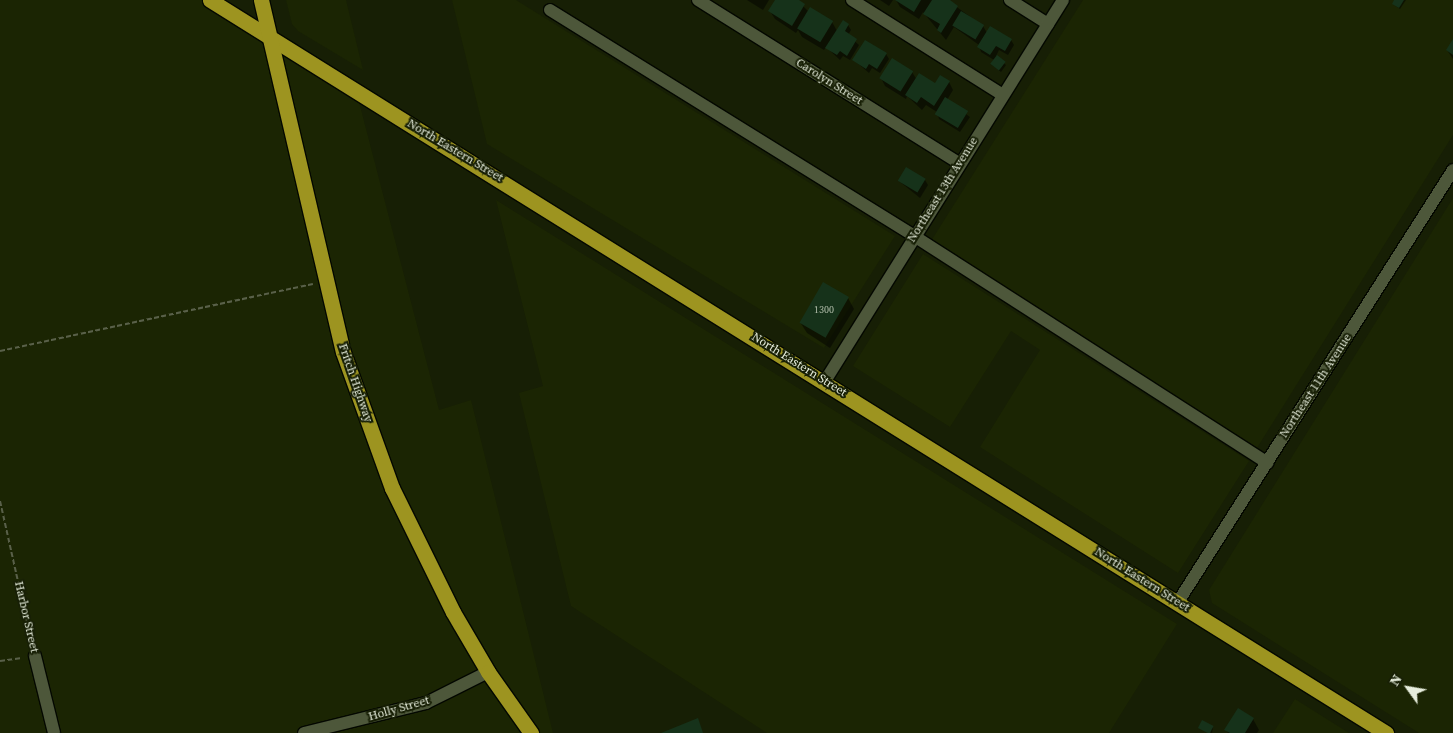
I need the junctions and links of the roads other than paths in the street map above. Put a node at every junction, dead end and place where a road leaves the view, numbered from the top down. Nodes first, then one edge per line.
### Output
1 (210, 0) edge
2 (261, 0) edge
3 (698, 0) edge
4 (852, 0) edge
5 (1010, 0) edge
6 (1063, 0) edge
7 (550, 10) edge
8 (1048, 24) junction
9 (270, 39) junction
10 (1004, 95) junction
11 (960, 164) junction
12 (1453, 170) edge
13 (914, 236) junction
14 (824, 381) junction
15 (1267, 463) junction
16 (1178, 602) junction
17 (35, 656) road end
18 (488, 672) junction
19 (54, 733) edge
20 (304, 733) edge
21 (531, 733) edge
22 (1386, 733) edge

1 - 9 main road, North Eastern Street
2 - 9 main road, Fritch Highway
3 - 11 street, Carolyn Street
4 - 10 street
5 - 8 street
6 - 8 street, Northeast 13th Avenue
7 - 13 street
8 - 10 street, Northeast 13th Avenue
9 - 14 main road, North Eastern Street
9 - 18 main road, Fritch Highway
10 - 11 street, Northeast 13th Avenue
11 - 13 street, Northeast 13th Avenue
12 - 15 street, Northeast 11th Avenue
13 - 14 street, Northeast 13th Avenue
13 - 15 street
14 - 16 main road, North Eastern Street
15 - 16 street, Northeast 11th Avenue
16 - 22 main road, North Eastern Street
17 - 19 street, Harbor Street
18 - 20 street, Holly Street
18 - 21 main road, Fritch Highway

